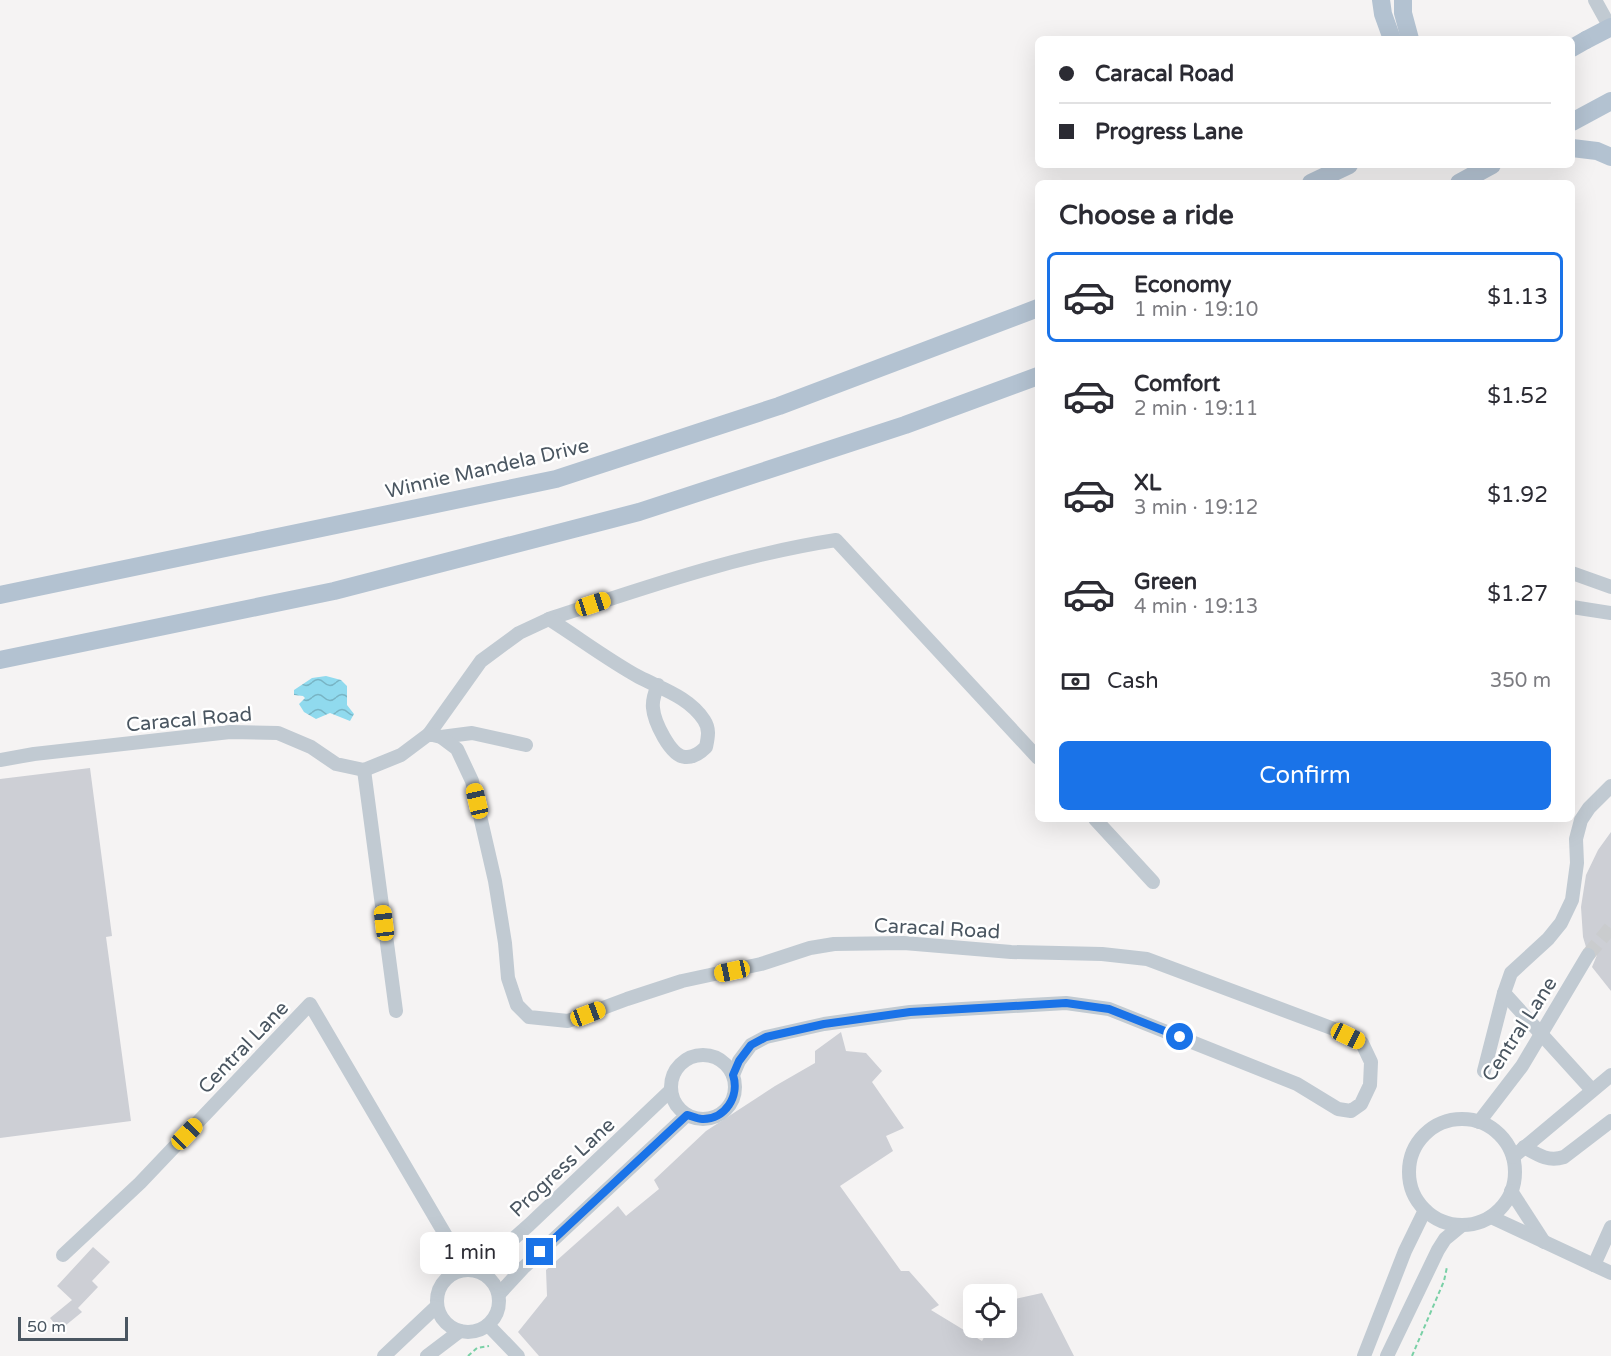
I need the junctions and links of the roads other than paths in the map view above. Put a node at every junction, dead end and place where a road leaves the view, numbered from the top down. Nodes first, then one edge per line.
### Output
1 (1381, 0) edge
2 (1403, 0) edge
3 (1595, 0) edge
4 (1611, 28) edge
5 (1391, 36) edge
6 (1409, 36) edge
7 (1579, 44) edge
8 (1611, 101) edge
9 (1575, 120) edge
10 (1575, 148) edge
11 (1611, 157) edge
12 (1343, 168) edge
13 (1484, 169) edge
14 (1317, 180) edge
15 (1464, 180) edge
16 (1035, 310) edge
17 (1035, 377) edge
18 (1575, 574) edge
19 (1611, 587) edge
20 (0, 595) edge
21 (1575, 607) edge
22 (1611, 613) edge
23 (549, 619) junction
24 (0, 660) edge
25 (658, 685) junction
26 (435, 736) junction
27 (526, 745) dead end
28 (1035, 755) edge
29 (0, 760) edge
30 (364, 770) junction
31 (1611, 786) edge
32 (1098, 822) edge
33 (1153, 882) dead end
34 (1588, 955) tunnel mouth
35 (1504, 993) junction
36 (396, 1011) dead end
37 (1541, 1034) junction
38 (1484, 1071) dead end
39 (733, 1075) junction
40 (1604, 1083) edge
41 (671, 1090) junction
42 (687, 1115) junction
43 (1611, 1121) edge
44 (1479, 1122) junction
45 (1524, 1147) junction
46 (1513, 1157) junction
47 (1511, 1191) junction
48 (1425, 1210) junction
49 (1491, 1217) junction
50 (1462, 1225) junction
51 (1611, 1227) edge
52 (1544, 1242) junction
53 (63, 1255) dead end
54 (1594, 1265) junction
55 (459, 1270) junction
56 (478, 1270) junction
57 (1611, 1273) edge
58 (499, 1294) junction
59 (437, 1306) junction
60 (488, 1325) junction
61 (460, 1331) junction
62 (384, 1356) edge
63 (427, 1356) edge
64 (518, 1356) edge
65 (1364, 1356) edge
66 (1386, 1356) edge

1 - 5 main road
2 - 6 main road
3 - 4 street
4 - 7 main road, bridge
8 - 9 main road
10 - 11 main road
12 - 14 main road
13 - 15 main road
16 - 20 main road, Winnie Mandela Drive
17 - 24 main road
18 - 19 street
21 - 22 street
23 - 25 street
23 - 26 street
23 - 28 street
25 - 25 street
26 - 27 street
26 - 30 street
26 - 39 street, Caracal Road
29 - 30 street, Caracal Road
30 - 36 street
31 - 35 street
32 - 33 street
34 - 37 street, Central Lane
35 - 37 street
35 - 38 street
37 - 40 street
37 - 44 street, Central Lane
39 - 41 street
39 - 42 street
40 - 45 street
41 - 42 street
41 - 56 street, Progress Lane
42 - 58 street
43 - 45 street
44 - 46 street
44 - 48 street
45 - 46 street
46 - 47 street
47 - 49 street
47 - 52 street
48 - 50 street
48 - 65 street
49 - 50 street
49 - 52 street
50 - 66 street
51 - 54 street
52 - 54 street
53 - 55 street, Central Lane
54 - 57 street
55 - 56 street
55 - 59 street
56 - 58 street
58 - 60 street
59 - 61 street
59 - 62 street
60 - 61 street
60 - 64 street
61 - 63 street

